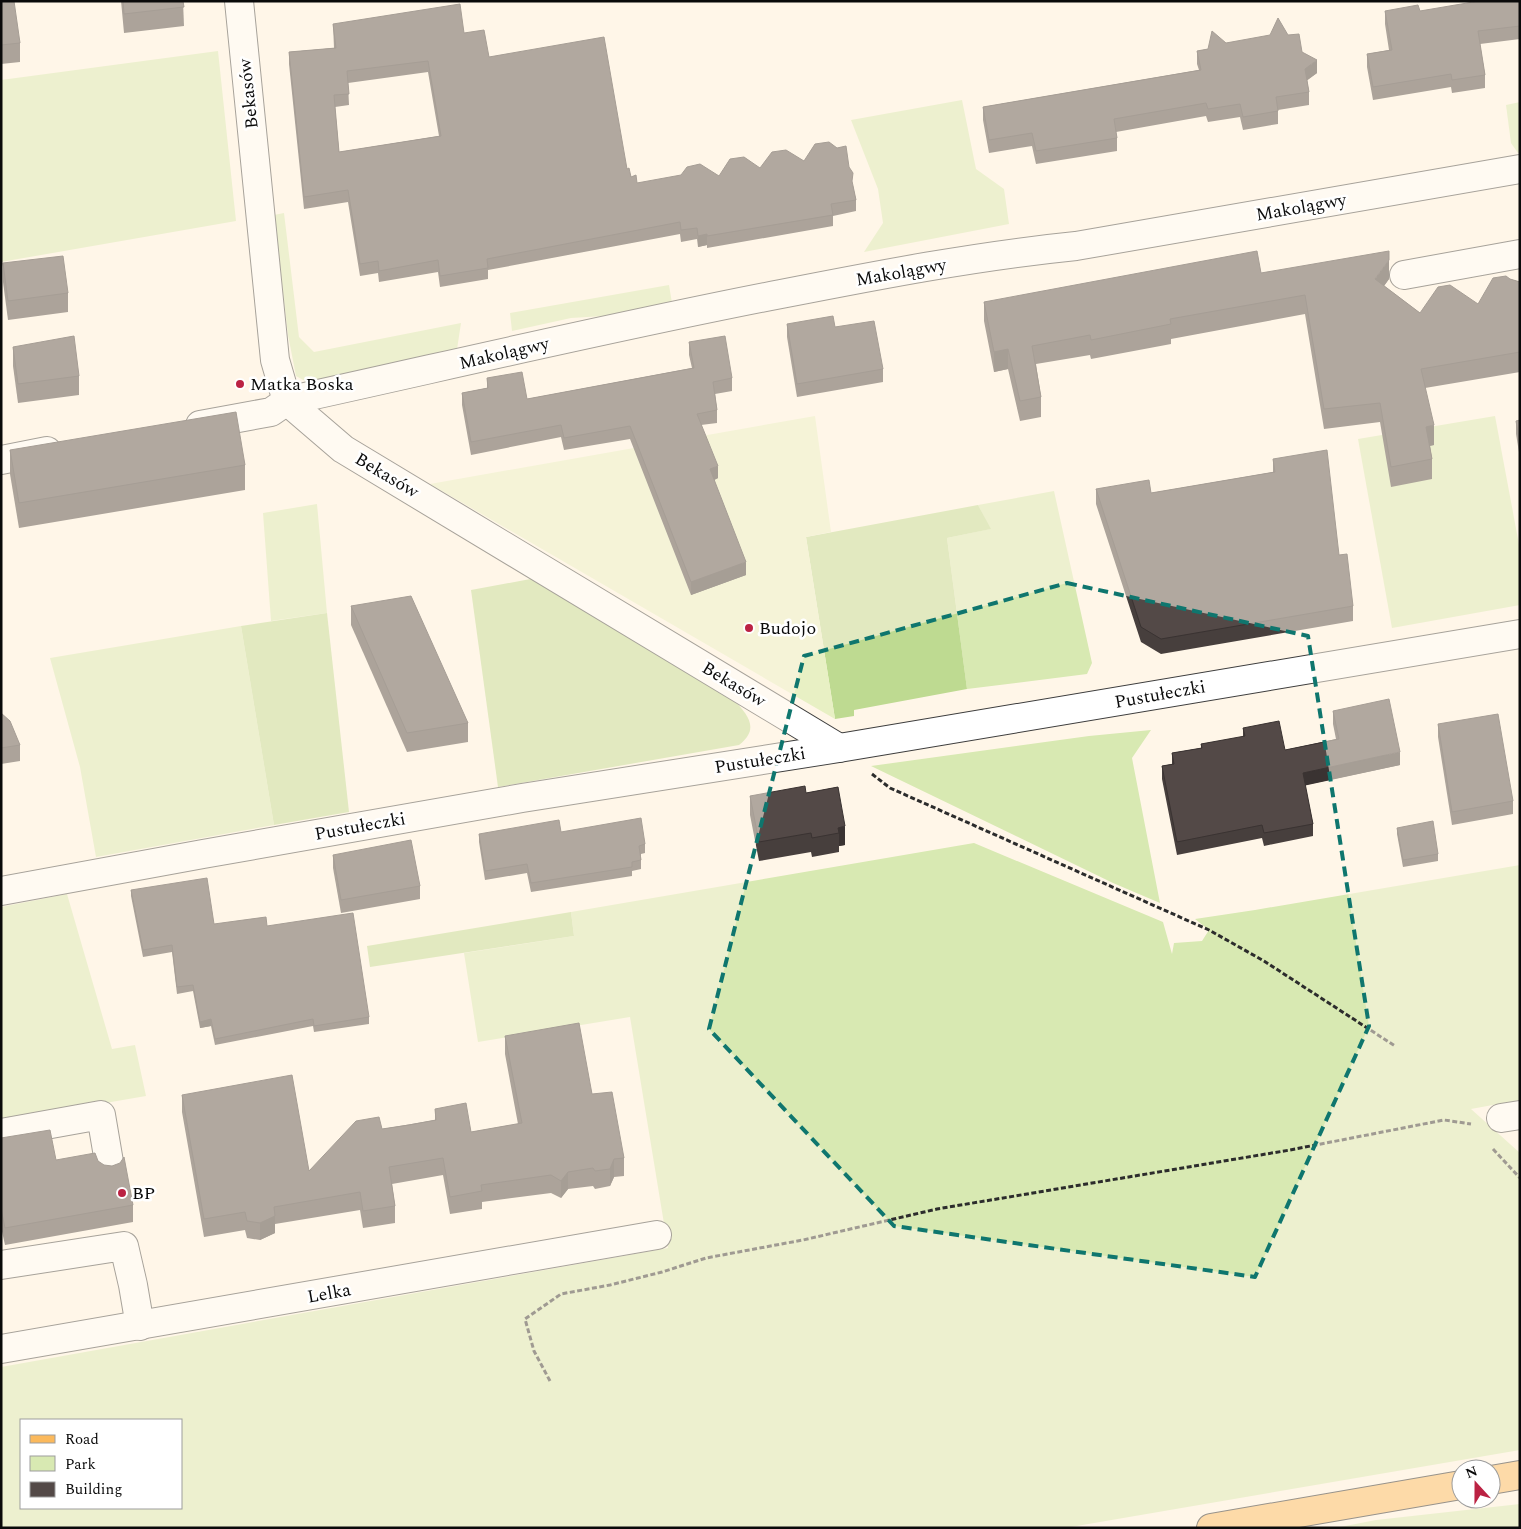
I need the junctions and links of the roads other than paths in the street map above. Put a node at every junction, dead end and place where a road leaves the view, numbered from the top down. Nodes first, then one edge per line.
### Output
1 (238, 1) edge
2 (1520, 169) edge
3 (1520, 254) edge
4 (1404, 274) dead end
5 (287, 401) junction
6 (174, 429) edge
7 (69, 448) edge
8 (1, 460) edge
9 (1520, 634) edge
10 (839, 748) junction
11 (1, 891) edge
12 (1, 1133) edge
13 (110, 1168) edge
14 (657, 1236) dead end
15 (1, 1265) edge
16 (140, 1326) junction
17 (1, 1349) edge
18 (1520, 1475) edge
19 (1501, 1478) edge
20 (1451, 1487) edge
21 (1238, 1526) edge
22 (1211, 1528) edge

1 - 5 street, Bekasów
2 - 5 street, Makolągwy
3 - 4 street
5 - 6 street, Makolągwy
5 - 10 street, Bekasów
7 - 8 street
9 - 10 street, Pustułeczki
10 - 11 street, Pustułeczki
12 - 13 street
14 - 16 street, Lelka
15 - 16 street
16 - 17 street, Lelka
18 - 19 main road
20 - 21 main road
21 - 22 main road

